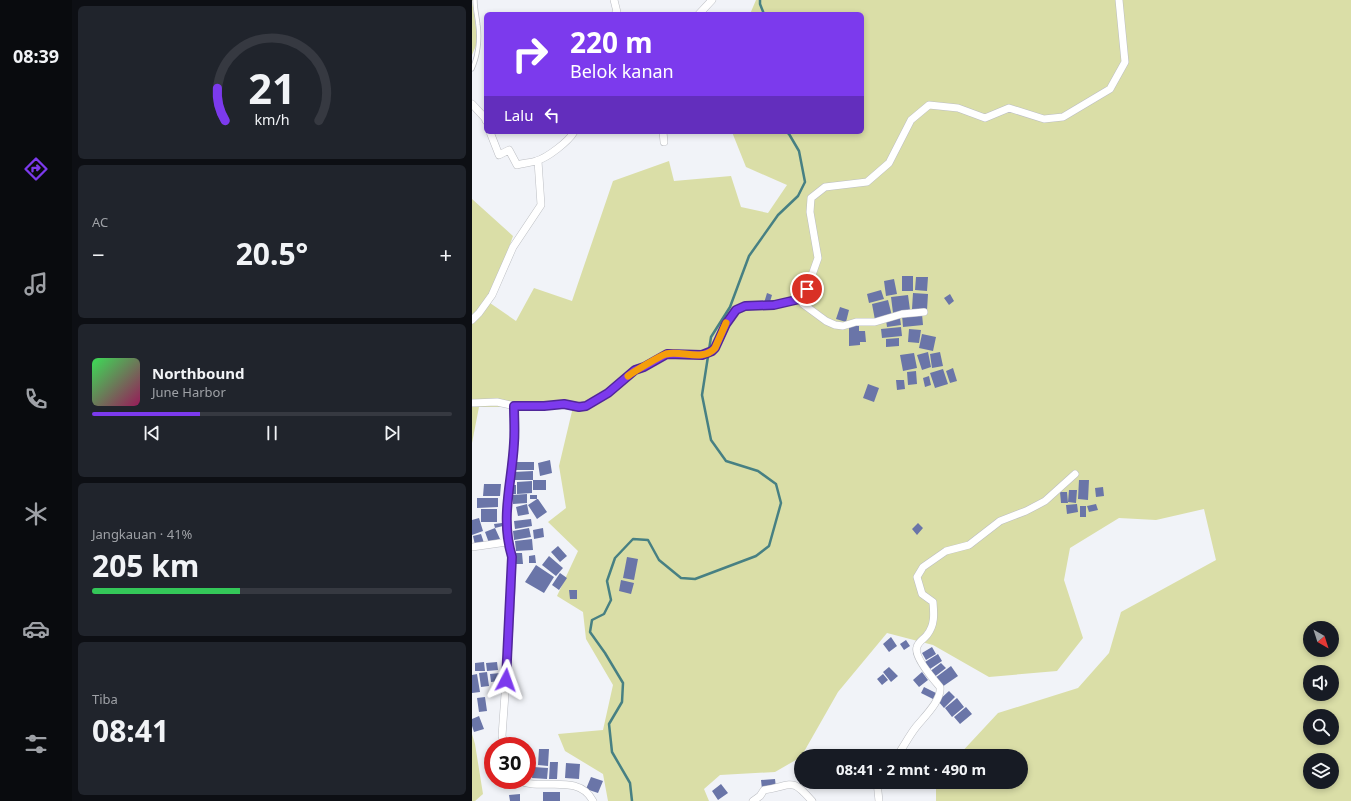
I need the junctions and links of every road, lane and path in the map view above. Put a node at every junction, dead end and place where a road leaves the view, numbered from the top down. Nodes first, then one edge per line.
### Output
1 (475, 0) edge
2 (614, 0) edge
3 (712, 0) edge
4 (1119, 0) edge
5 (617, 12) edge
6 (701, 12) edge
7 (472, 69) edge
8 (472, 104) edge
9 (484, 115) edge
10 (491, 134) edge
11 (572, 134) edge
12 (664, 134) edge
13 (664, 142) dead end
14 (538, 161) junction
15 (800, 299) junction
16 (924, 312) dead end
17 (472, 320) edge
18 (472, 403) edge
19 (514, 406) junction
20 (1075, 474) dead end
21 (508, 542) junction
22 (472, 547) edge
23 (502, 737) edge
24 (902, 749) edge
25 (536, 783) edge
26 (878, 789) edge
27 (593, 801) edge
28 (753, 801) edge
29 (812, 801) edge
30 (879, 801) edge

1 - 7 lane
2 - 5 street
3 - 6 street
4 - 15 street
8 - 9 street
10 - 14 street
11 - 14 street
12 - 13 street
14 - 17 street
15 - 16 street
15 - 19 street
18 - 19 street
19 - 21 street
20 - 24 street
21 - 22 street
21 - 23 street
25 - 27 street
26 - 30 street
28 - 29 street

